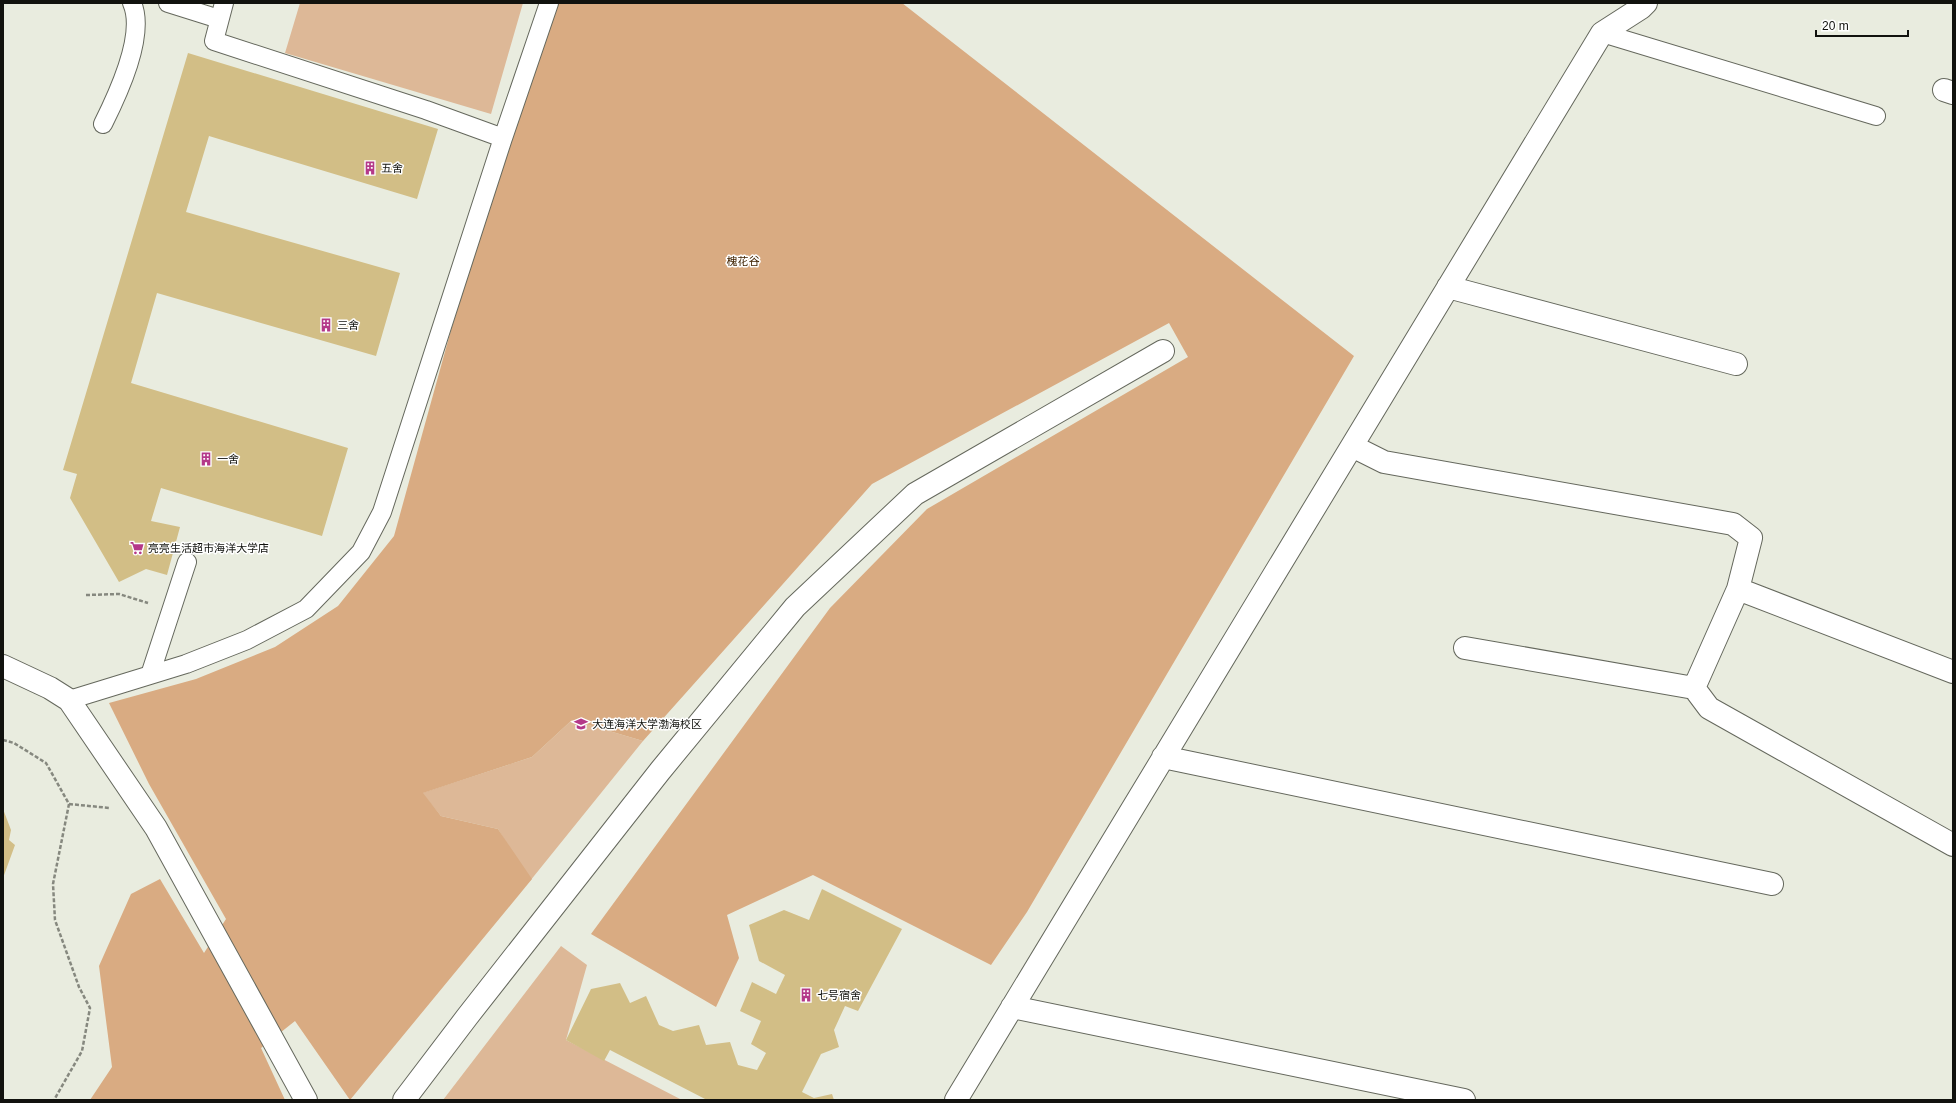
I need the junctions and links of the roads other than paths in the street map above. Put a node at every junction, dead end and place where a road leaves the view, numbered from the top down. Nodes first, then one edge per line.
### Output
1 (132, 3) edge
2 (168, 3) edge
3 (549, 3) edge
4 (1646, 3) edge
5 (222, 11) edge
6 (1602, 33) junction
7 (1876, 116) dead end
8 (103, 124) dead end
9 (503, 138) junction
10 (1448, 287) junction
11 (1163, 351) dead end
12 (1736, 364) dead end
13 (1352, 446) junction
14 (187, 562) dead end
15 (1738, 589) junction
16 (1465, 648) dead end
17 (3, 666) edge
18 (1953, 672) edge
19 (150, 675) junction
20 (1694, 688) junction
21 (69, 700) junction
22 (1163, 758) junction
23 (1953, 845) edge
24 (1772, 884) dead end
25 (1012, 1007) junction
26 (306, 1100) edge
27 (404, 1100) edge
28 (956, 1100) edge
29 (1464, 1100) edge

1 - 8 lane
2 - 5 lane
3 - 9 lane
4 - 6 street
5 - 9 lane
6 - 7 lane
6 - 10 street
9 - 19 lane
10 - 12 street
10 - 13 street
11 - 27 street
13 - 15 street
13 - 22 street
14 - 19 lane
15 - 18 street
15 - 20 street
16 - 20 street
17 - 21 street
19 - 21 lane
20 - 23 street
21 - 26 street
22 - 24 street
22 - 25 street
25 - 28 street
25 - 29 street

